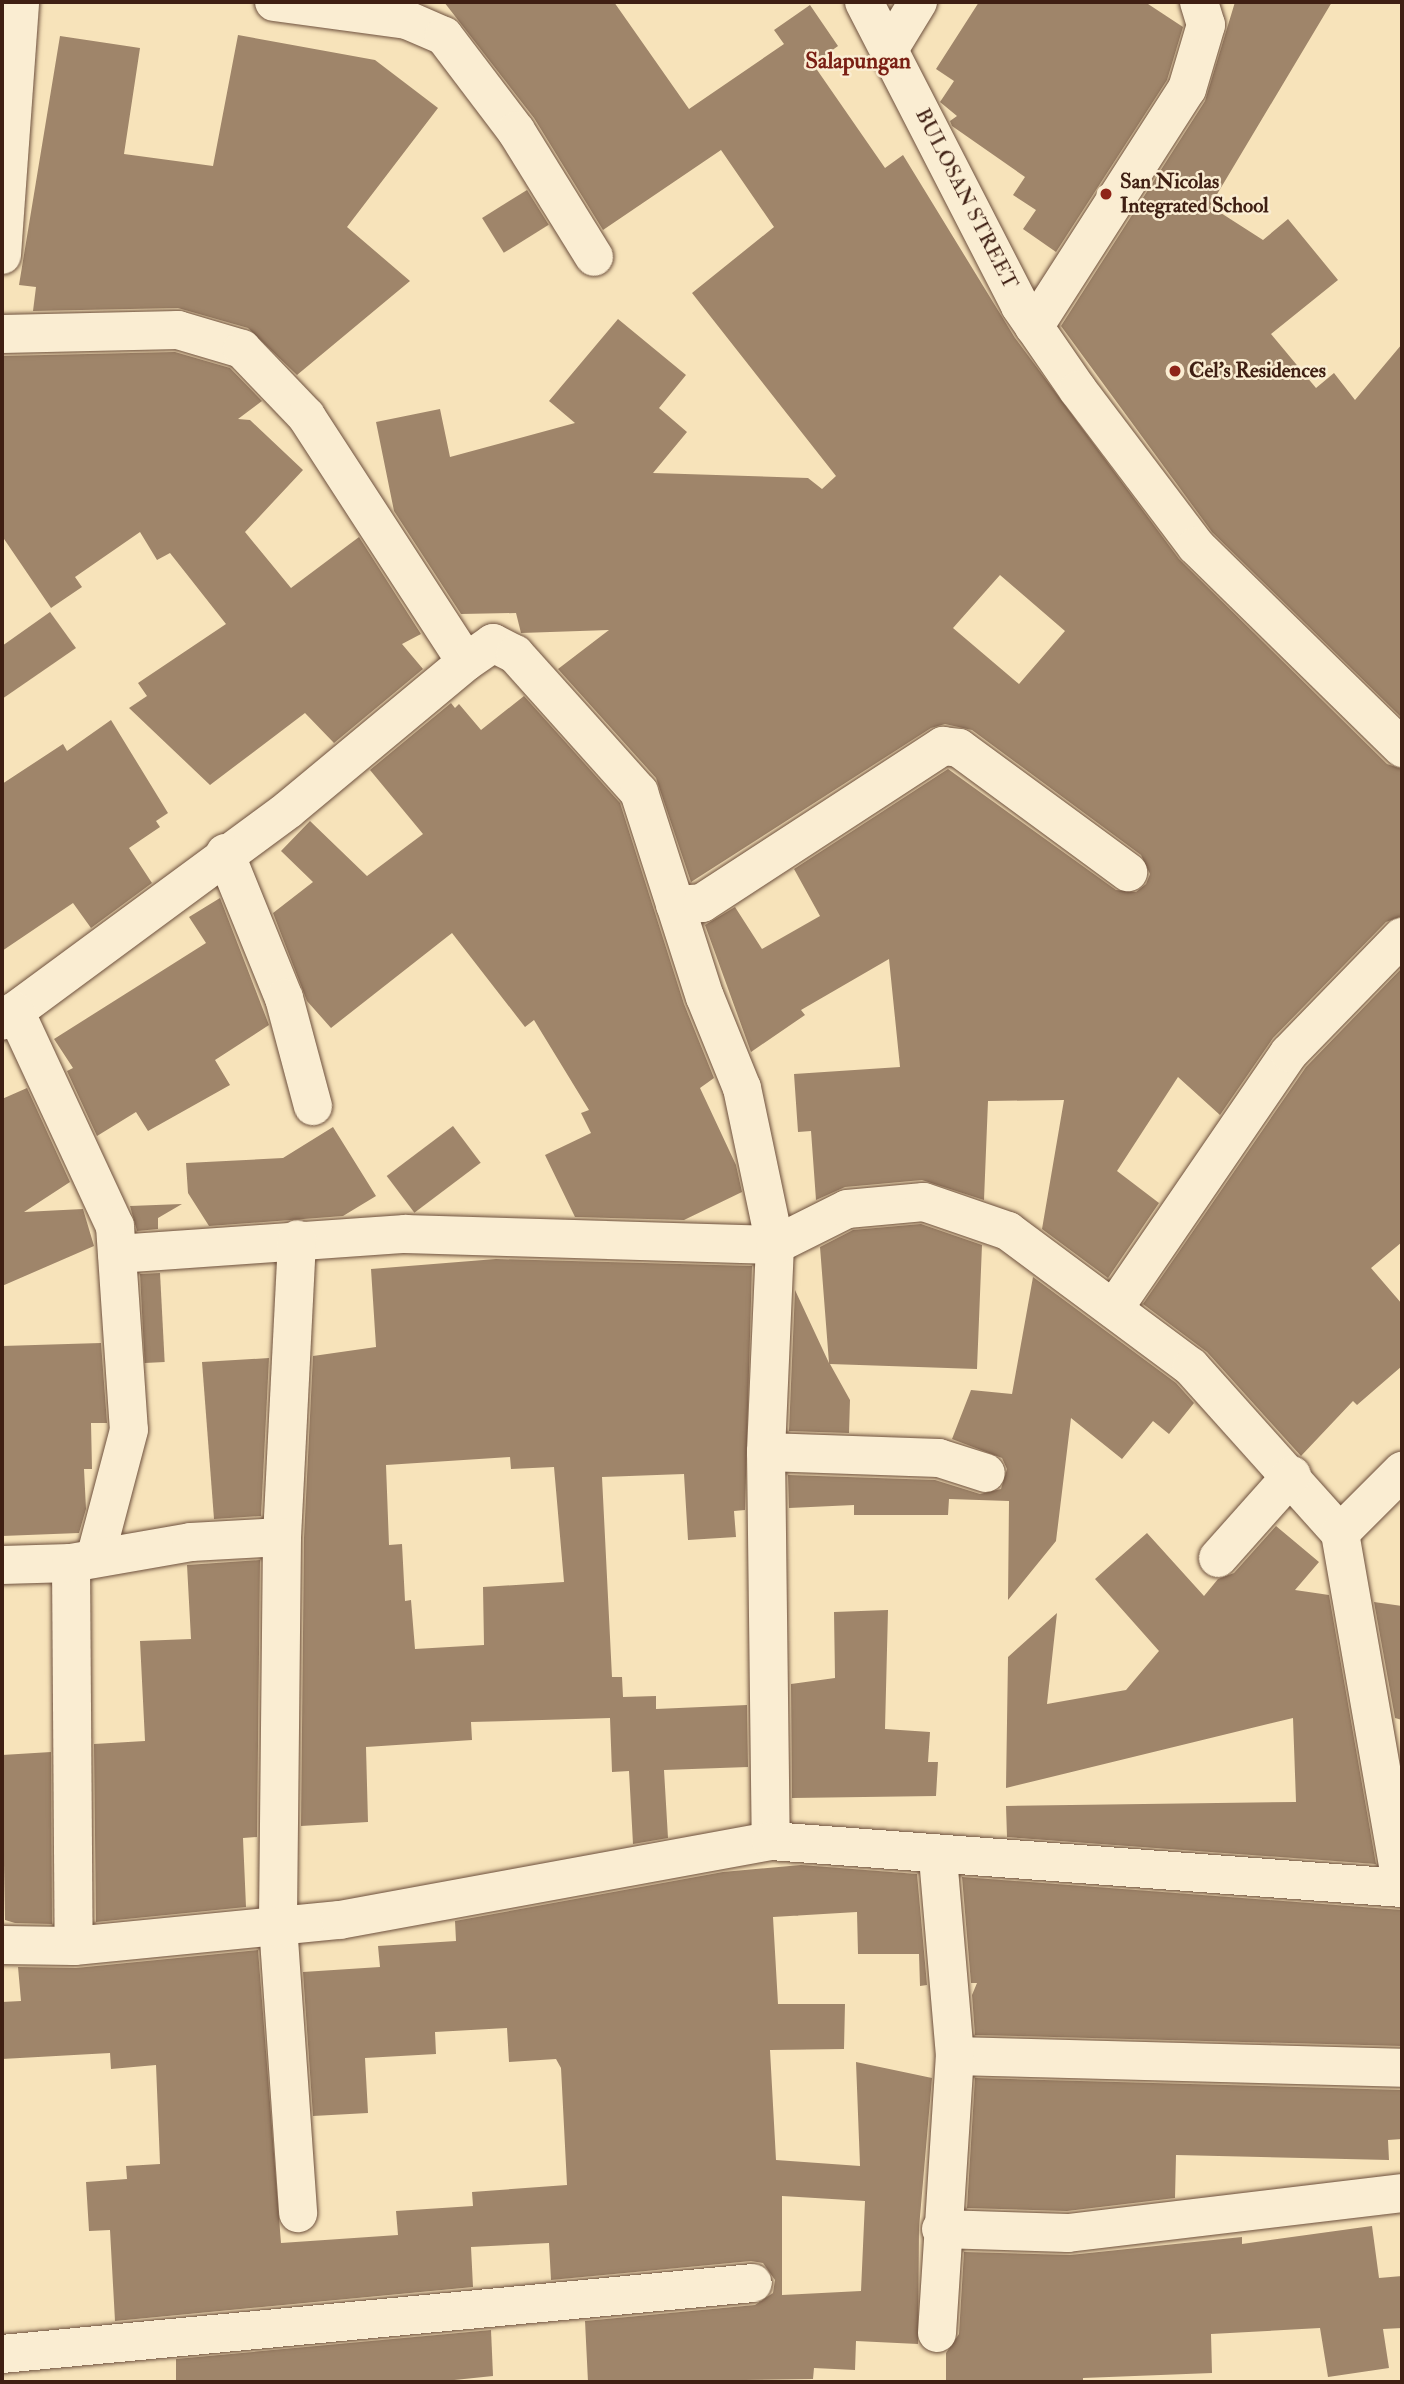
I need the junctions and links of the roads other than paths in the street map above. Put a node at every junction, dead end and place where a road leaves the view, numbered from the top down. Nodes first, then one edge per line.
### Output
1 (20, 2) edge
2 (274, 2) edge
3 (864, 2) edge
4 (918, 2) edge
5 (1199, 2) edge
6 (890, 48) junction
7 (2, 255) edge
8 (594, 257) dead end
9 (1034, 327) junction
10 (2, 334) edge
11 (466, 662) junction
12 (1402, 748) edge
13 (225, 853) junction
14 (1128, 873) dead end
15 (675, 905) junction
16 (1402, 937) edge
17 (8, 1016) edge
18 (313, 1106) dead end
19 (298, 1239) junction
20 (775, 1245) junction
21 (117, 1254) junction
22 (1115, 1307) junction
23 (766, 1452) junction
24 (1402, 1471) edge
25 (986, 1473) dead end
26 (1292, 1475) junction
27 (1340, 1533) junction
28 (282, 1537) junction
29 (1218, 1558) dead end
30 (83, 1559) junction
31 (2, 1564) edge
32 (771, 1841) junction
33 (938, 1857) junction
34 (1402, 1888) edge
35 (278, 1925) junction
36 (2, 1945) edge
37 (74, 1946) junction
38 (955, 2056) junction
39 (1402, 2068) edge
40 (1402, 2193) edge
41 (298, 2213) dead end
42 (941, 2229) junction
43 (753, 2283) dead end
44 (937, 2333) dead end
45 (2, 2354) edge

1 - 7 street
2 - 8 street
3 - 6 street, BULOSAN STREET
4 - 6 street
5 - 9 street
6 - 9 street, BULOSAN STREET
9 - 12 street, BULOSAN STREET
10 - 11 street
11 - 13 street
11 - 15 street
13 - 17 street
13 - 18 street
14 - 15 street
15 - 20 street
16 - 22 street
17 - 21 street
19 - 20 street
19 - 21 street
19 - 28 street
20 - 22 street
20 - 23 street
21 - 30 street
22 - 26 street
23 - 25 street
23 - 32 street
24 - 27 street
26 - 27 street
26 - 29 street
27 - 34 street
28 - 30 street
28 - 35 street
30 - 31 street
30 - 37 street
32 - 33 street
32 - 35 street
33 - 34 street
33 - 38 street
35 - 37 street
35 - 41 street
36 - 37 street
38 - 39 street
38 - 42 street
40 - 42 street
42 - 44 street
43 - 45 street

